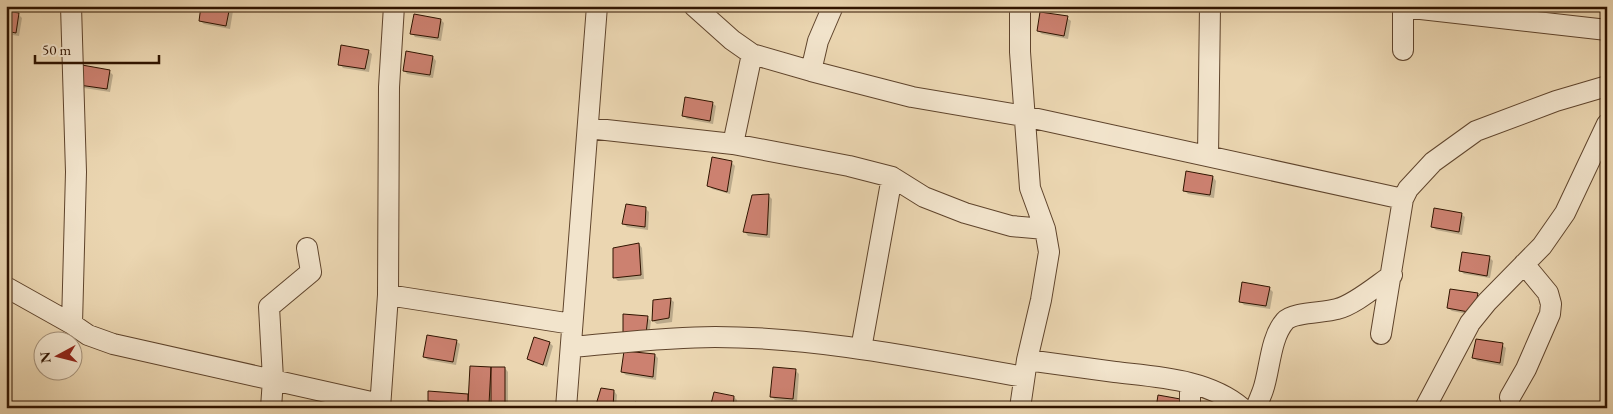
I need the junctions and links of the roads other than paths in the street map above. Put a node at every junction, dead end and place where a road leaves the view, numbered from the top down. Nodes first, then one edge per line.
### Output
1 (71, 6) edge
2 (394, 6) edge
3 (597, 6) edge
4 (694, 6) edge
5 (833, 6) edge
6 (1020, 6) edge
7 (1210, 6) edge
8 (1403, 6) edge
9 (1607, 30) edge
10 (1403, 50) dead end
11 (752, 54) junction
12 (811, 71) junction
13 (1607, 86) edge
14 (1024, 116) junction
15 (1607, 124) edge
16 (588, 128) junction
17 (733, 144) junction
18 (1208, 156) junction
19 (892, 177) junction
20 (1403, 199) junction
21 (1045, 229) junction
22 (307, 248) dead end
23 (1524, 264) junction
24 (1392, 275) junction
25 (6, 287) edge
26 (388, 295) junction
27 (72, 324) junction
28 (572, 324) junction
29 (1381, 334) dead end
30 (570, 347) junction
31 (861, 349) junction
32 (1026, 369) junction
33 (273, 379) junction
34 (1190, 384) junction
35 (1510, 397) dead end
36 (380, 406) edge
37 (271, 408) edge
38 (566, 408) edge
39 (1020, 408) edge
40 (1190, 408) edge
41 (1242, 408) edge
42 (1256, 408) edge
43 (1425, 408) edge

1 - 27 street
2 - 26 street
3 - 16 street
4 - 11 street
5 - 12 street
6 - 14 street
7 - 18 street
8 - 9 street
8 - 10 street
11 - 12 street
11 - 17 street
12 - 14 street
13 - 20 street
14 - 18 street
14 - 21 street
15 - 23 street
16 - 17 street
16 - 28 street
17 - 19 street
18 - 20 street
19 - 21 street
19 - 31 street
20 - 24 street
21 - 32 street
22 - 33 street
23 - 35 street
23 - 43 street
24 - 29 street
24 - 42 street
25 - 27 street
26 - 28 street
26 - 36 street
27 - 33 street
28 - 30 street
30 - 31 street
30 - 38 street
31 - 32 street
32 - 34 street
32 - 39 street
33 - 36 street
33 - 37 street
34 - 40 street
34 - 41 street

